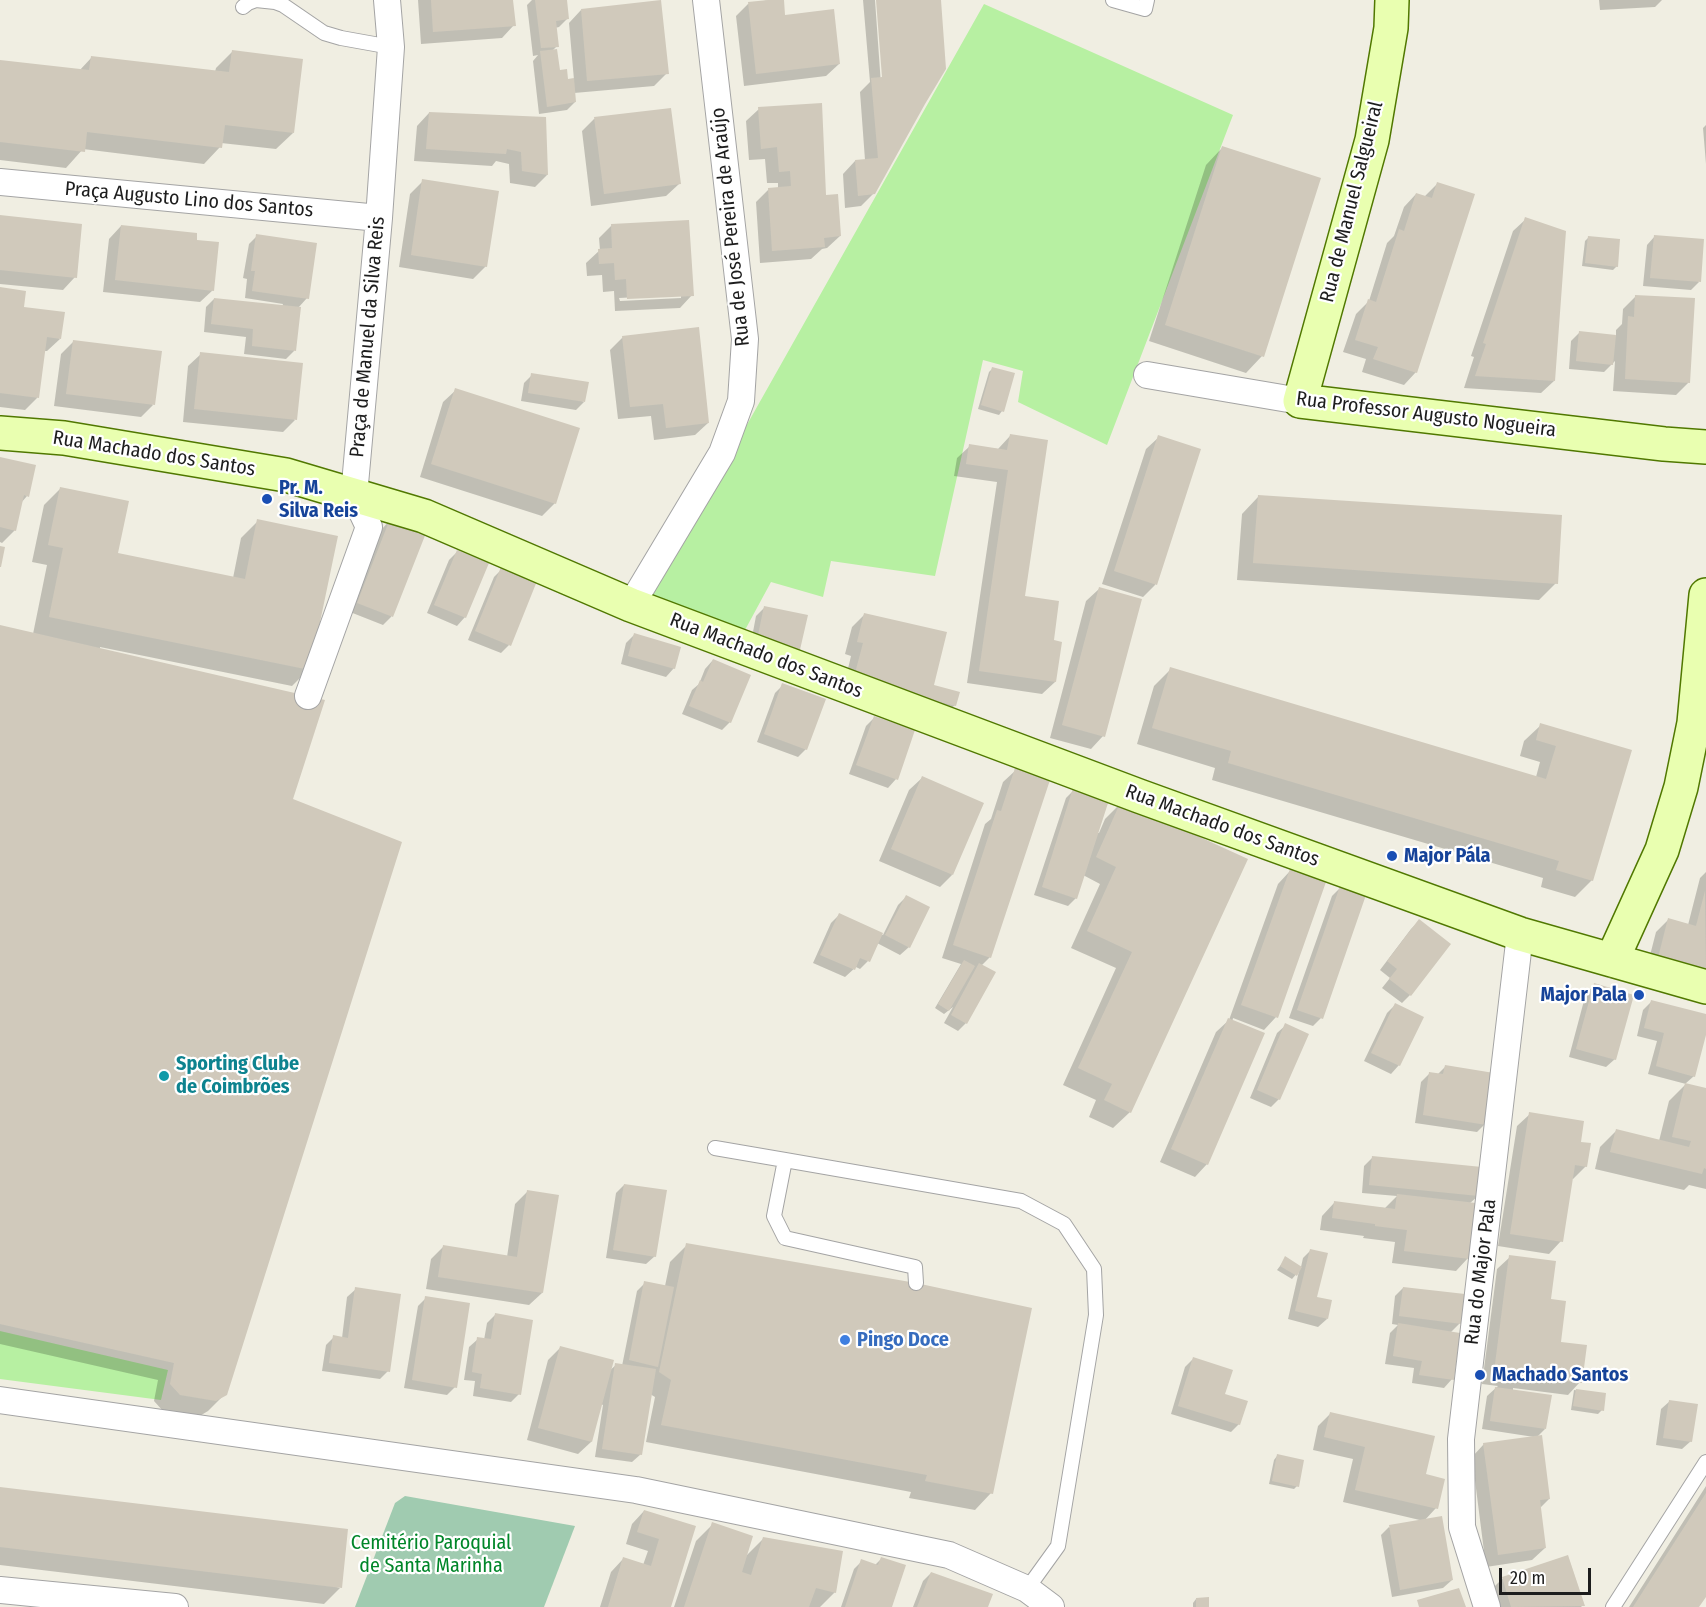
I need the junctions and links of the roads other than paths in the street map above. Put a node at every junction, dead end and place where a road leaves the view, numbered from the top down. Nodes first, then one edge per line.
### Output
1 (387, 0) edge
2 (706, 0) edge
3 (1113, 0) edge
4 (1147, 0) edge
5 (1392, 0) edge
6 (243, 8) dead end
7 (390, 47) junction
8 (0, 182) edge
9 (379, 218) junction
10 (1147, 375) dead end
11 (1300, 401) junction
12 (0, 433) edge
13 (1706, 447) edge
14 (354, 495) junction
15 (1706, 594) edge
16 (631, 605) junction
17 (1702, 675) edge
18 (308, 696) dead end
19 (1520, 934) junction
20 (1612, 960) junction
21 (1706, 987) edge
22 (715, 1148) dead end
23 (785, 1160) junction
24 (916, 1283) dead end
25 (0, 1400) edge
26 (1706, 1462) edge
27 (1027, 1589) junction
28 (0, 1590) edge
29 (175, 1607) edge
30 (1051, 1607) edge
31 (1486, 1607) edge
32 (1613, 1607) edge

1 - 7 street, Praça de Manuel da Silva Reis
2 - 16 street, Rua de José Pereira de Araújo
3 - 4 lane
5 - 11 street, Rua de Manuel Salgueiral
6 - 7 lane
7 - 9 street, Praça de Manuel da Silva Reis
8 - 9 street, Praça Augusto Lino dos Santos
9 - 14 street, Praça de Manuel da Silva Reis
10 - 11 street, Rua Professor Augusto Nogueira
11 - 13 street, Rua Professor Augusto Nogueira
12 - 14 street, Rua Machado dos Santos
14 - 16 street, Rua Machado dos Santos
14 - 18 street
15 - 17 street
16 - 19 street, Rua Machado dos Santos
17 - 20 street
19 - 20 street, Rua Machado dos Santos
19 - 31 street, Rua do Major Pala
20 - 21 street, Rua Machado dos Santos
22 - 23 lane
23 - 24 lane
23 - 27 lane
25 - 27 street
26 - 32 lane
27 - 30 street
28 - 29 street

